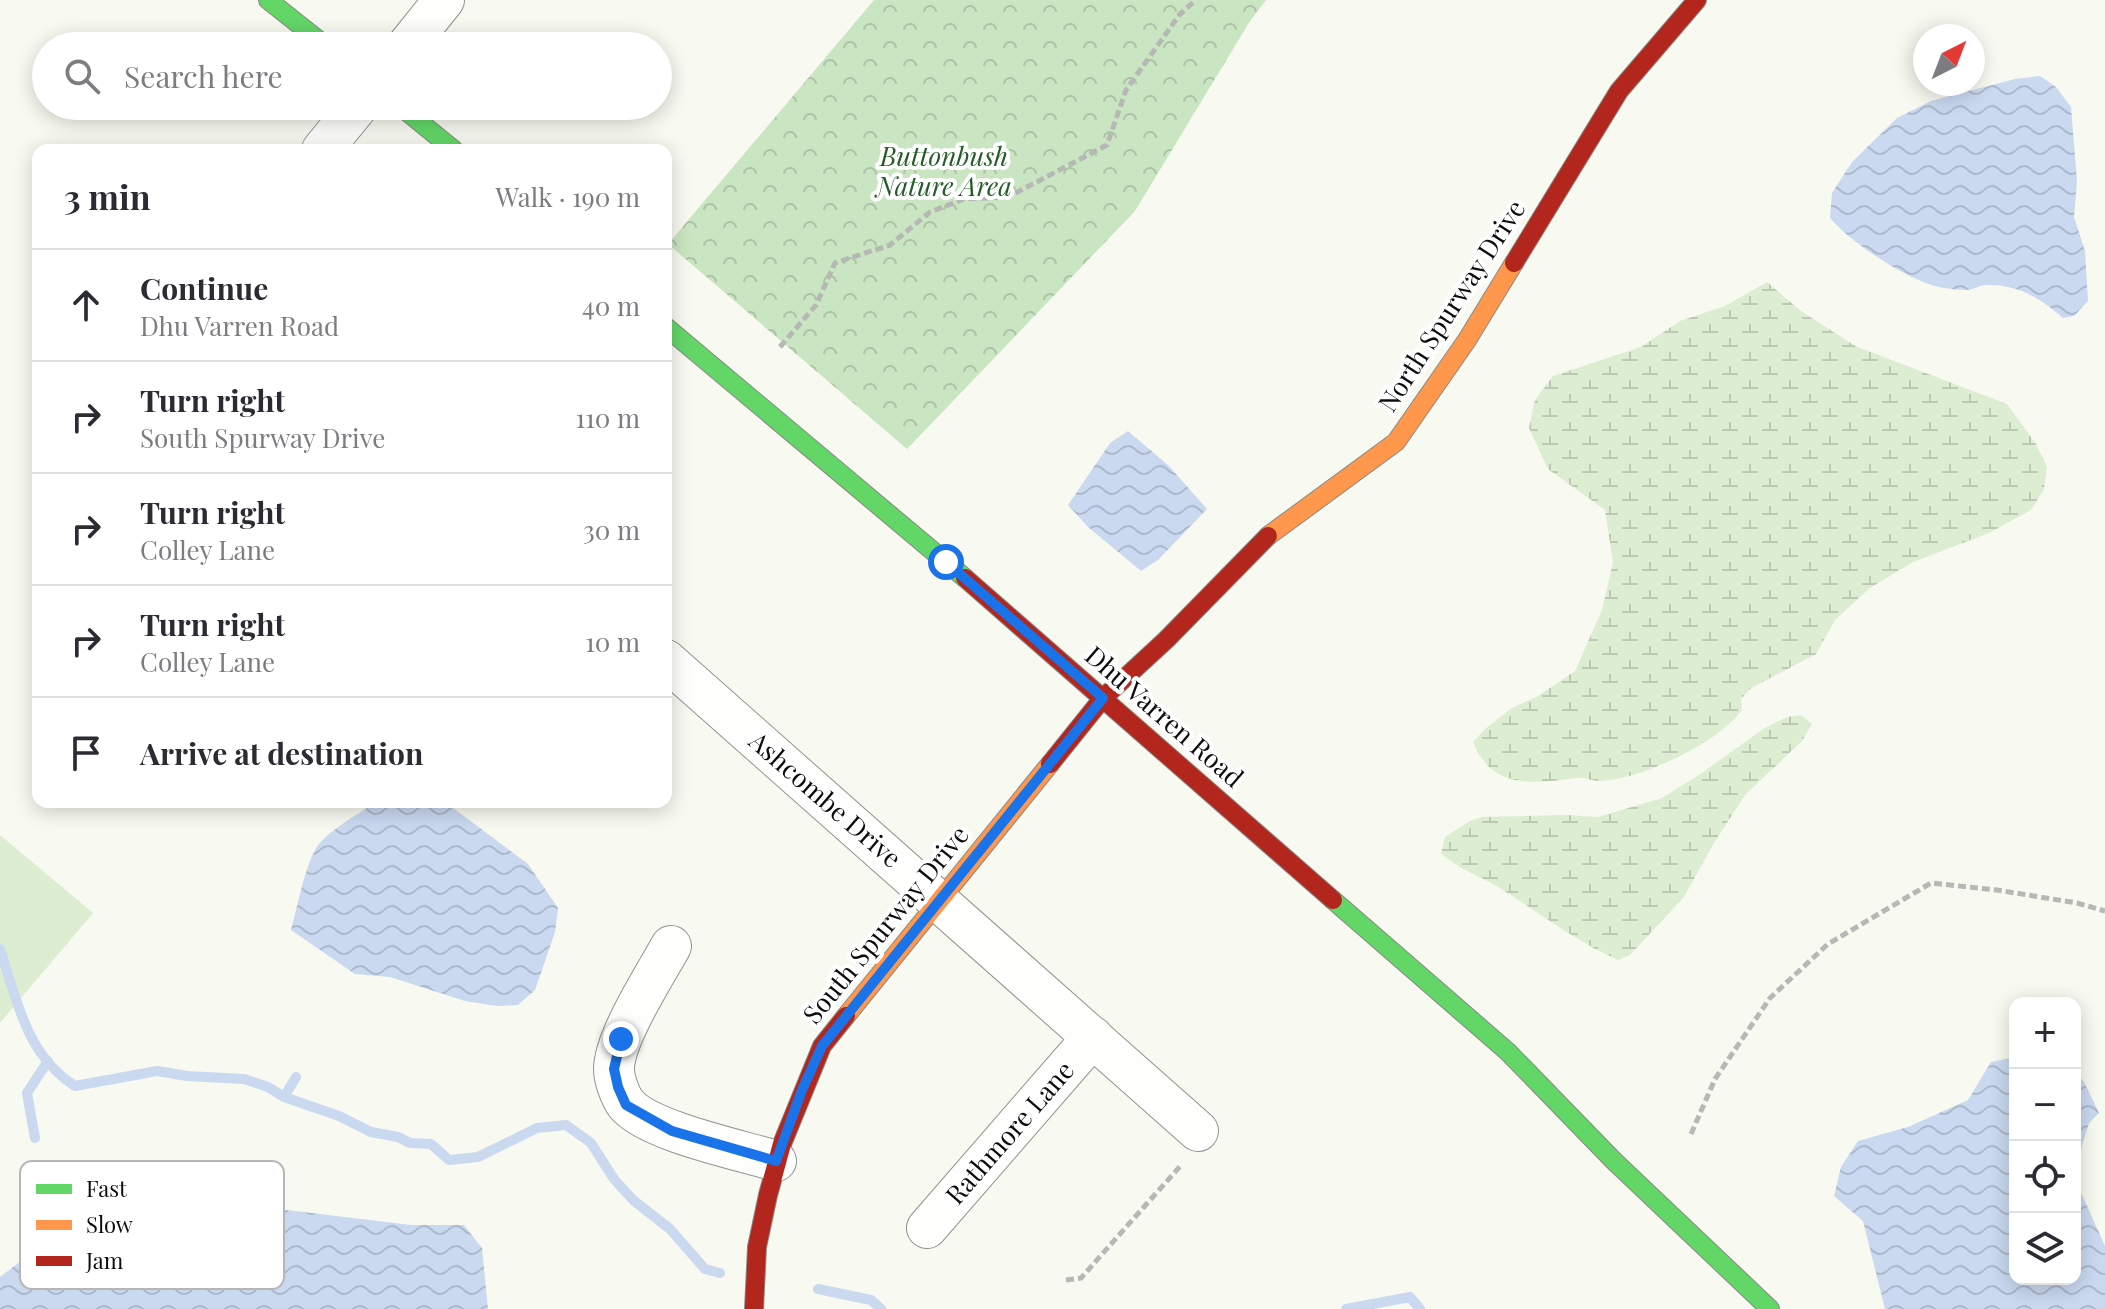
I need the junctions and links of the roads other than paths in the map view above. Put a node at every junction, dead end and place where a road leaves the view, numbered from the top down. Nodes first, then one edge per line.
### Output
1 (268, 0) edge
2 (444, 0) edge
3 (1697, 0) edge
4 (308, 32) edge
5 (418, 32) edge
6 (347, 120) edge
7 (417, 120) edge
8 (327, 144) edge
9 (447, 144) edge
10 (672, 332) edge
11 (672, 665) edge
12 (1103, 698) junction
13 (938, 899) junction
14 (671, 946) dead end
15 (1093, 1037) junction
16 (1191, 1141) road end
17 (776, 1161) junction
18 (1614, 1161) junction
19 (927, 1228) dead end
20 (1706, 1272) dead end
21 (754, 1309) edge
22 (1770, 1309) edge

1 - 4 main road
2 - 5 street
3 - 12 main road, North Spurway Drive
6 - 8 street
7 - 9 main road
10 - 12 main road, Dhu Varren Road
11 - 13 street, Ashcombe Drive
12 - 13 main road, South Spurway Drive
12 - 18 main road, Dhu Varren Road
13 - 15 street, Ashcombe Drive
13 - 17 main road, South Spurway Drive
14 - 17 street
15 - 16 street, Ashcombe Drive
15 - 19 street, Rathmore Lane
17 - 21 main road, South Spurway Drive
18 - 20 main road, Dhu Varren Road
18 - 22 main road, Dhu Varren Road

